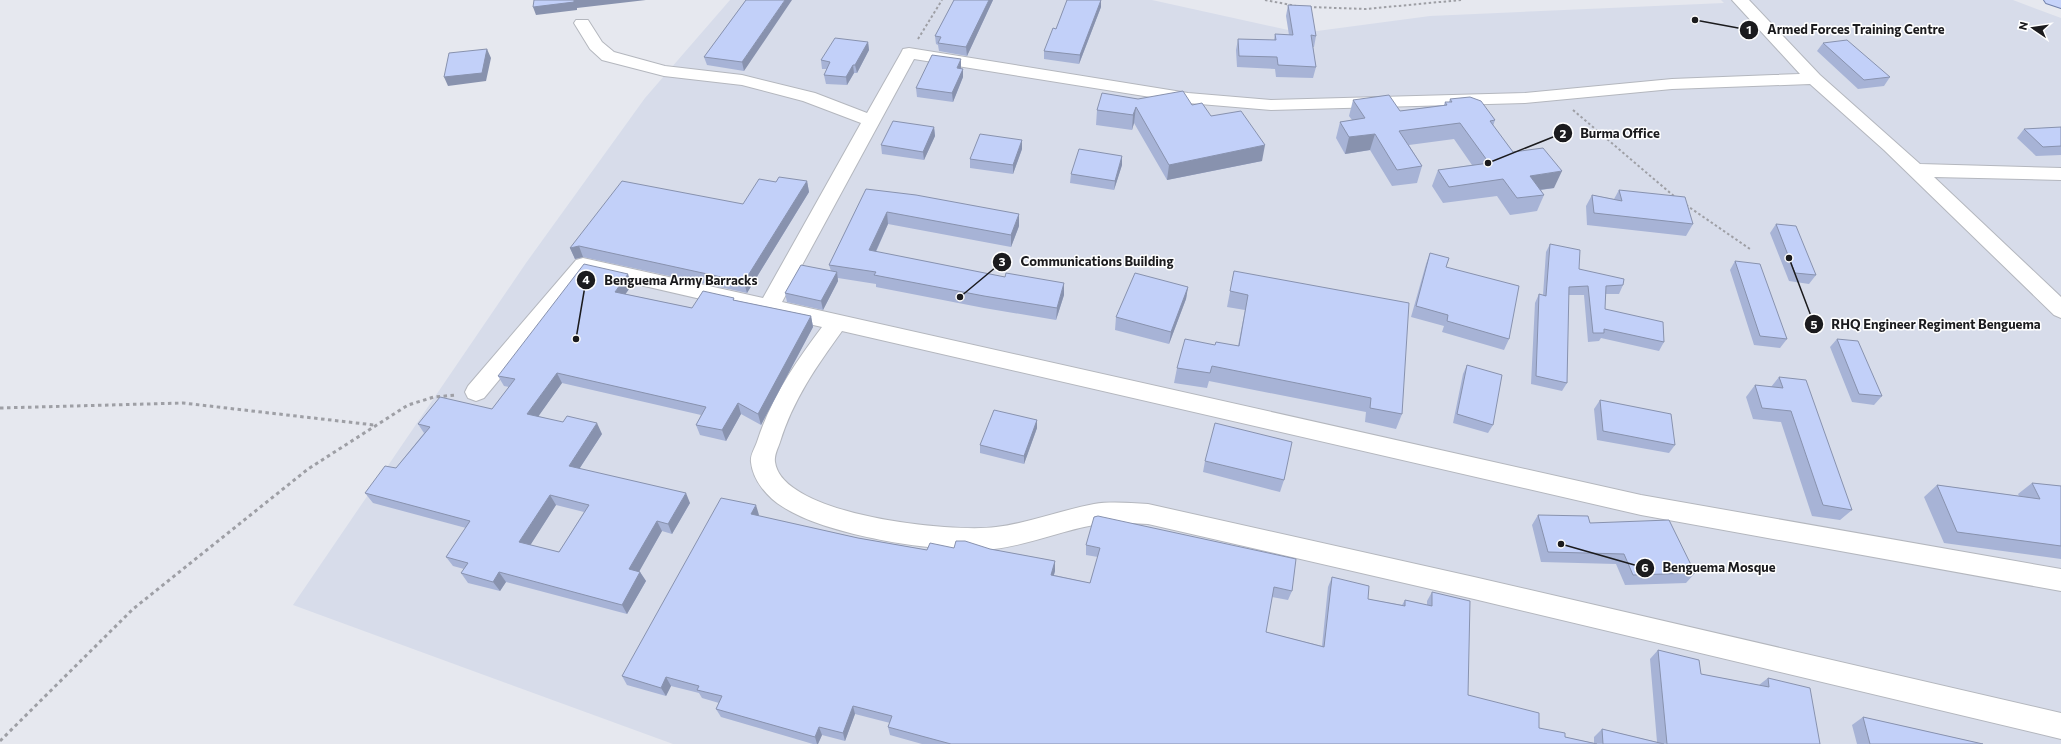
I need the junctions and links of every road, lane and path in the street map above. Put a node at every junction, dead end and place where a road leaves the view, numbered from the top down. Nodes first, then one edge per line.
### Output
1 (942, 0) edge
2 (1266, 0) edge
3 (1461, 0) edge
4 (1740, 0) edge
5 (2052, 0) edge
6 (2061, 3) edge
7 (1298, 6) edge
8 (1306, 7) edge
9 (582, 24) dead end
10 (909, 53) junction
11 (1814, 78) junction
12 (1556, 95) junction
13 (872, 120) junction
14 (1915, 170) junction
15 (2061, 174) edge
16 (1679, 200) edge
17 (1686, 204) edge
18 (1750, 249) dead end
19 (769, 307) junction
20 (2061, 310) edge
21 (836, 323) junction
22 (476, 392) joint
23 (0, 408) edge
24 (374, 425) junction
25 (2061, 580) edge
26 (2061, 726) edge
27 (0, 741) edge

1 - 10 path
2 - 7 path
3 - 8 path
4 - 11 lane
5 - 6 main road
9 - 13 lane
10 - 12 lane
10 - 13 lane
11 - 12 lane
11 - 14 lane
12 - 16 path
13 - 19 lane
14 - 15 lane
14 - 20 lane
17 - 18 path
19 - 21 lane
19 - 22 lane
21 - 25 lane
21 - 26 lane
22 - 24 path
23 - 24 path
24 - 27 path

